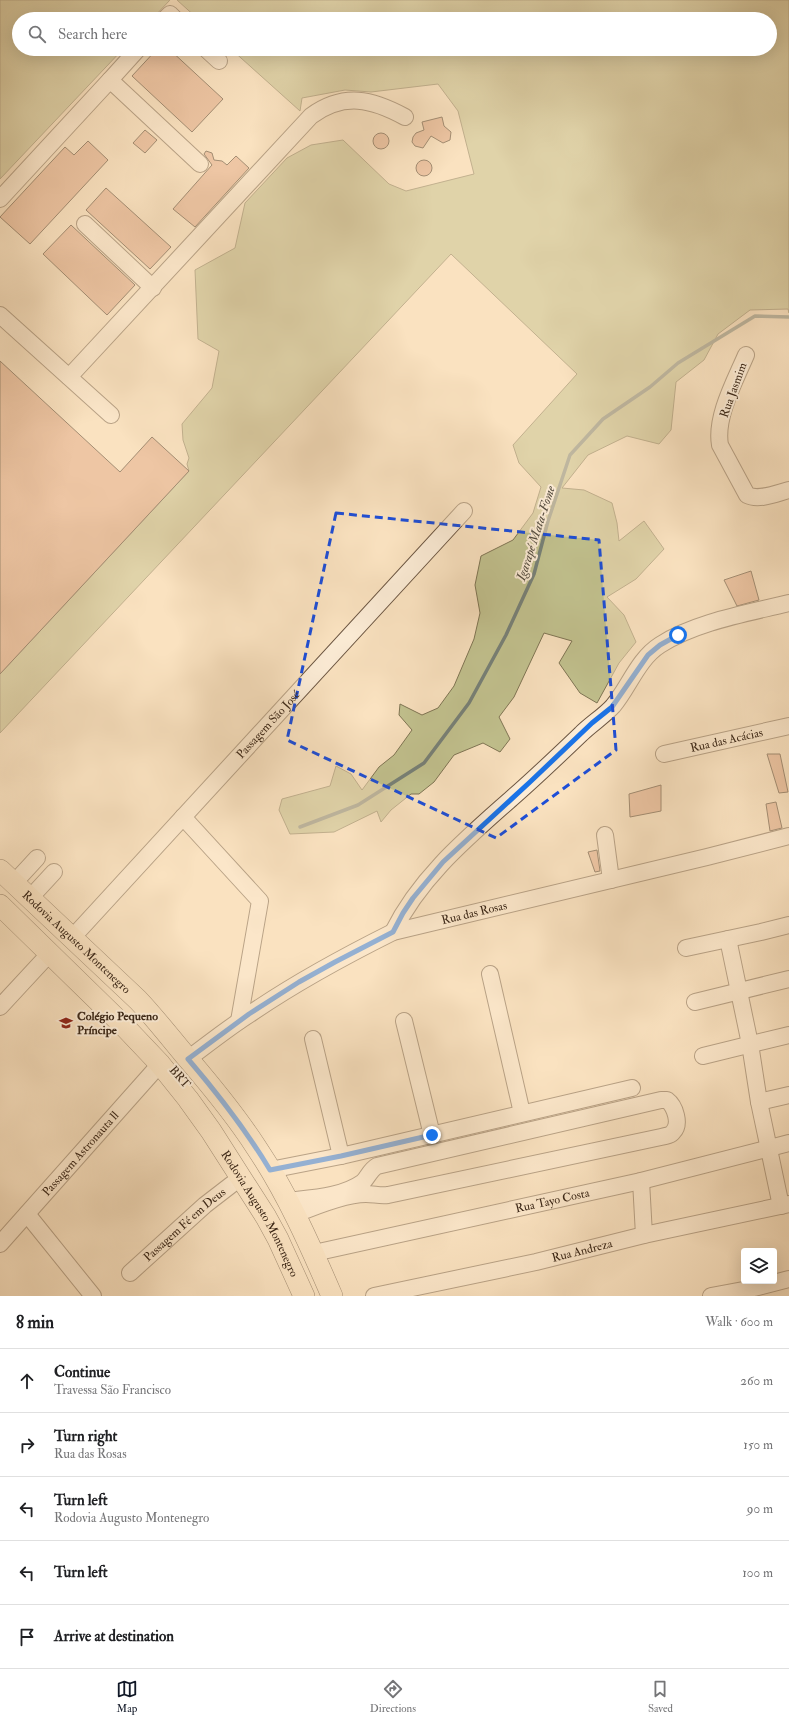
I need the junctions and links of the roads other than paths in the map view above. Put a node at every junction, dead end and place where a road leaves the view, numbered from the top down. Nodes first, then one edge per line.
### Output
1 (132, 56) edge
2 (214, 56) edge
3 (219, 61) dead end
4 (110, 80) junction
5 (405, 117) dead end
6 (200, 164) dead end
7 (0, 199) edge
8 (85, 224) dead end
9 (153, 288) junction
10 (0, 315) edge
11 (746, 355) dead end
12 (69, 377) junction
13 (111, 415) dead end
14 (789, 490) edge
15 (464, 511) dead end
16 (789, 603) edge
17 (789, 726) edge
18 (664, 754) dead end
19 (184, 817) junction
20 (605, 835) dead end
21 (789, 836) edge
22 (37, 858) dead end
23 (54, 872) dead end
24 (611, 880) junction
25 (5, 882) edge
26 (30, 898) junction
27 (0, 905) edge
28 (789, 925) edge
29 (393, 932) junction
30 (72, 938) junction
31 (728, 939) junction
32 (686, 948) dead end
33 (50, 953) junction
34 (490, 974) dead end
35 (789, 979) edge
36 (738, 992) junction
37 (695, 1002) dead end
38 (0, 1007) edge
39 (239, 1021) junction
40 (404, 1021) dead end
41 (789, 1035) edge
42 (313, 1039) dead end
43 (750, 1044) junction
44 (703, 1056) dead end
45 (188, 1059) junction
46 (160, 1064) junction
47 (632, 1088) dead end
48 (789, 1095) edge
49 (758, 1102) junction
50 (522, 1113) junction
51 (432, 1135) junction
52 (789, 1142) edge
53 (769, 1148) junction
54 (341, 1156) junction
55 (270, 1170) junction
56 (240, 1178) junction
57 (641, 1181) junction
58 (365, 1188) junction
59 (785, 1205) edge
60 (291, 1208) junction
61 (27, 1214) junction
62 (644, 1235) junction
63 (0, 1244) edge
64 (314, 1253) junction
65 (130, 1273) dead end
66 (789, 1279) edge
67 (93, 1296) edge
68 (304, 1296) edge
69 (313, 1296) edge
70 (332, 1296) edge
71 (374, 1296) edge
72 (711, 1296) edge

1 - 4 street
2 - 3 street
4 - 6 street
4 - 7 street
5 - 9 street
8 - 9 street
9 - 12 street
10 - 12 street
11 - 14 street, Rua Jasmim
12 - 13 street
15 - 19 street, Passagem São José
16 - 29 street
17 - 18 street, Rua das Acácias
19 - 30 street, Passagem São José
19 - 39 street
20 - 24 street
21 - 24 street, Rua das Rosas
22 - 25 street
23 - 26 street
24 - 29 street, Rua das Rosas
25 - 26 main road, Rodovia Augusto Montenegro
25 - 69 street, BRT
26 - 30 main road, Rodovia Augusto Montenegro
27 - 33 main road, Rodovia Augusto Montenegro
28 - 31 street
29 - 39 street, Rua das Rosas
30 - 45 main road, Rodovia Augusto Montenegro
31 - 32 street
31 - 36 street
33 - 38 street
33 - 46 main road, Rodovia Augusto Montenegro
34 - 50 street
35 - 36 street
36 - 37 street
36 - 43 street
39 - 45 street, Rua das Rosas
40 - 51 street
41 - 43 street
42 - 54 street
43 - 44 street
43 - 49 street
45 - 55 main road, Rodovia Augusto Montenegro
46 - 56 main road, Rodovia Augusto Montenegro
46 - 61 street, Passagem Astronauta ll
47 - 50 street
48 - 49 street
49 - 53 street
50 - 51 street
51 - 54 street
52 - 53 street, Rua Tayo Costa
53 - 57 street, Rua Tayo Costa
53 - 59 street
54 - 55 street
55 - 60 main road, Rodovia Augusto Montenegro
56 - 65 street, Passagem Fé em Deus
56 - 68 main road, Rodovia Augusto Montenegro
57 - 62 street
57 - 64 street, Rua Tayo Costa
58 - 58 street
58 - 60 street
59 - 62 street, Rua Andreza
60 - 64 main road, Rodovia Augusto Montenegro
61 - 63 street, Passagem Astronauta ll
61 - 67 street
62 - 71 street, Rua Andreza
64 - 70 main road, Rodovia Augusto Montenegro
66 - 72 street

